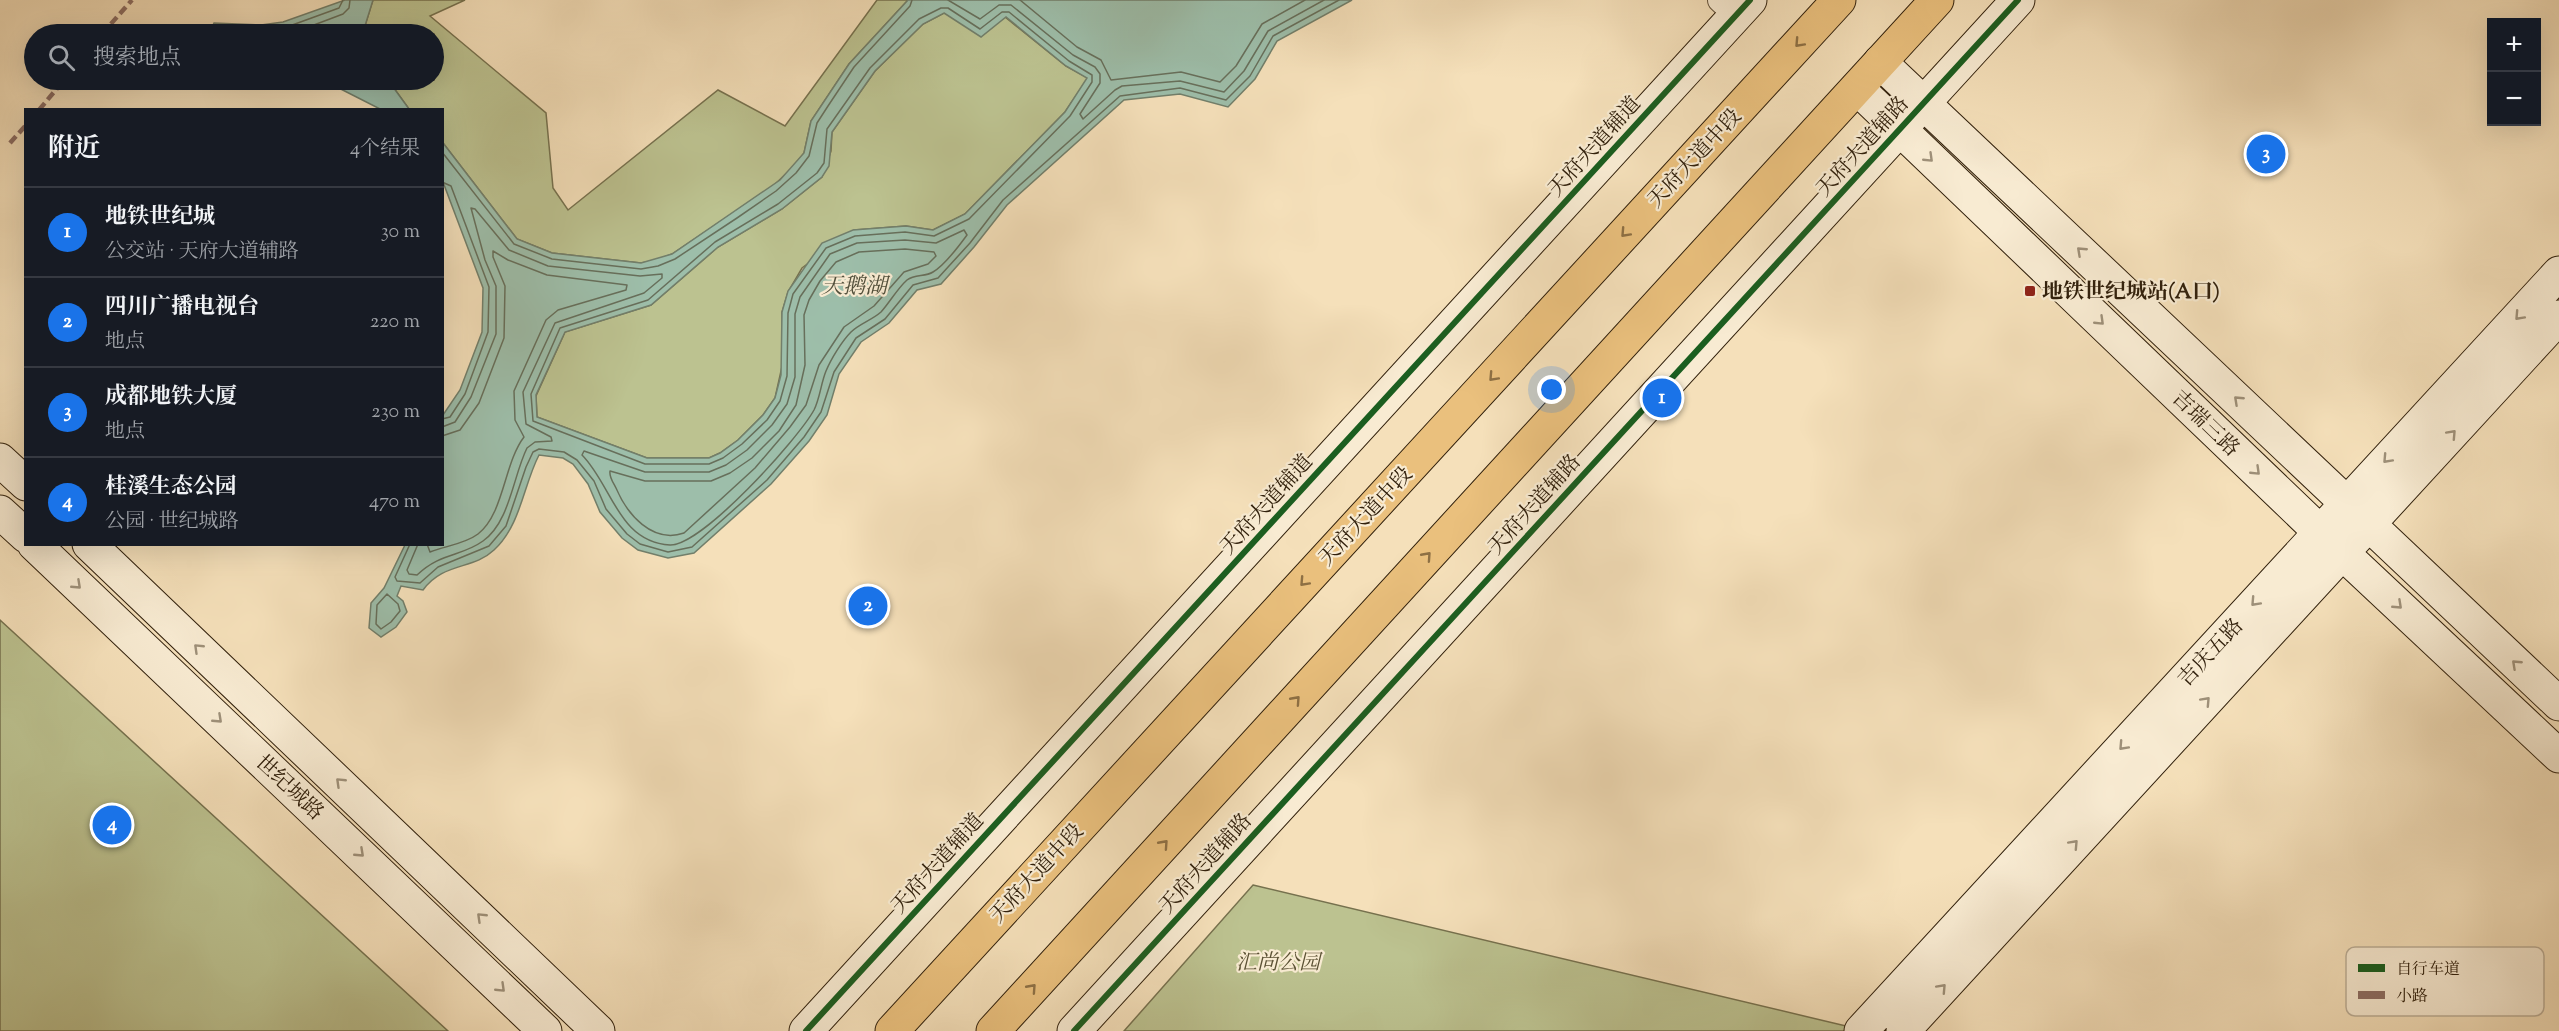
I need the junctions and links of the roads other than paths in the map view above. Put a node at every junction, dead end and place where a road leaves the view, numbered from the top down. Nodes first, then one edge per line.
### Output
1 (1839, 0) edge
2 (1937, 0) edge
3 (2018, 0) edge
4 (1735, 5) edge
5 (1880, 62) junction
6 (1857, 88) junction
7 (1924, 103) junction
8 (1899, 129) junction
9 (2559, 273) edge
10 (2559, 317) edge
11 (0, 460) edge
12 (24, 482) edge
13 (0, 512) edge
14 (2358, 514) junction
15 (24, 534) edge
16 (2331, 542) junction
17 (36, 546) edge
18 (91, 546) edge
19 (2559, 704) edge
20 (2559, 756) edge
21 (838, 996) junction
22 (545, 1031) edge
23 (598, 1031) edge
24 (806, 1031) edge
25 (836, 1031) edge
26 (892, 1031) edge
27 (993, 1031) edge
28 (1074, 1031) edge
29 (1861, 1031) edge
30 (1903, 1031) edge

1 -> 26 main road, 天府大道中段
2 - 5 main road
3 - 7 street, 天府大道辅路
4 - 21 street, 天府大道辅道
5 - 6 main road
5 - 7 street, 吉瑞三路
6 - 8 street, 吉瑞三路
27 -> 6 main road
7 - 8 street, 天府大道辅路
14 -> 7 street, 吉瑞三路
8 -> 16 street, 吉瑞三路
8 - 28 street, 天府大道辅路
9 -> 14 street, 吉庆五路
14 -> 10 street, 吉庆五路
11 - 12 street
13 - 15 street
14 - 16 street, 吉庆五路
19 -> 14 street, 吉瑞三路
16 -> 20 street, 吉瑞三路
16 -> 29 street, 吉庆五路
30 -> 16 street, 吉庆五路
17 -> 22 street, 世纪城路
23 -> 18 street, 世纪城路
21 - 24 street, 天府大道辅道
21 - 25 street

